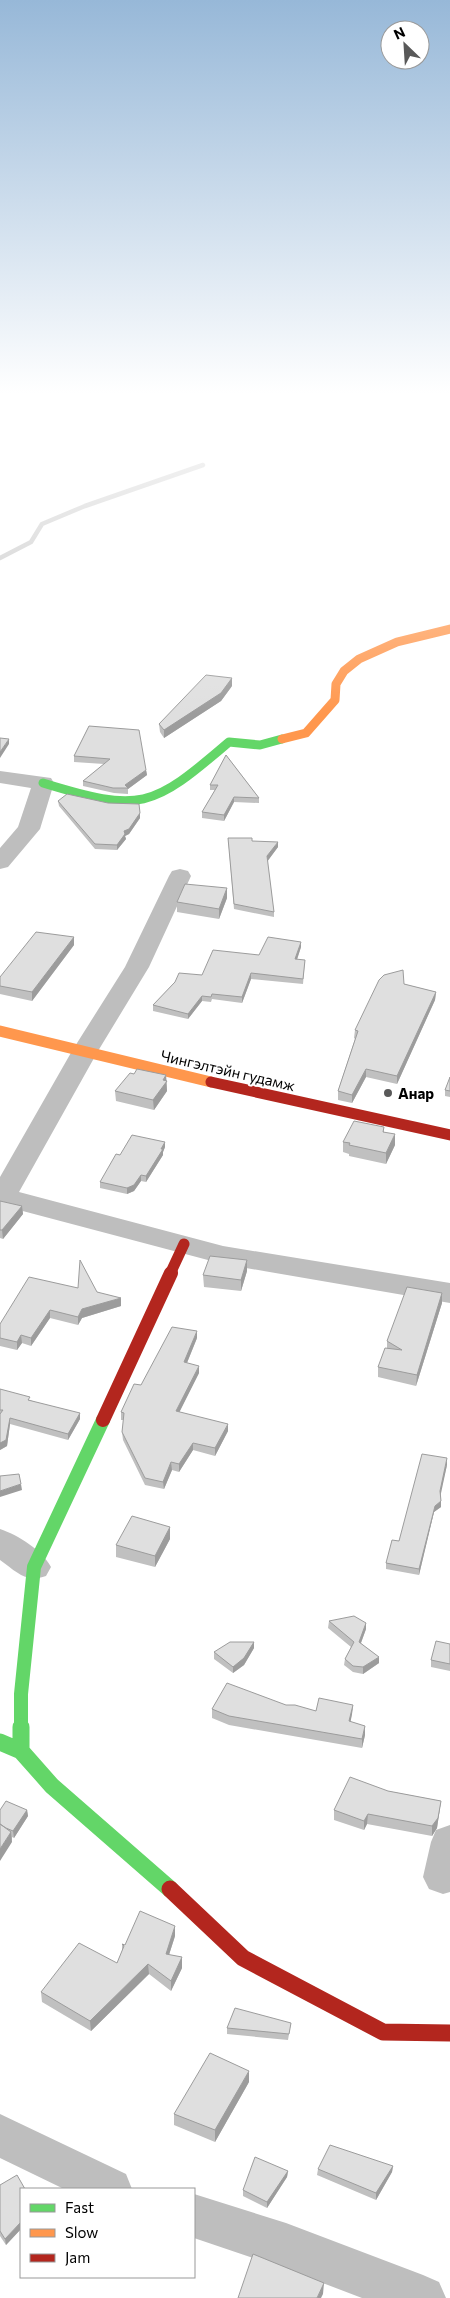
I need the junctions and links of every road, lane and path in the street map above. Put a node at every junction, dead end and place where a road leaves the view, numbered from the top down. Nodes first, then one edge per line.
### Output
1 (450, 629) edge
2 (0, 778) edge
3 (42, 783) junction
4 (0, 862) edge
5 (180, 876) dead end
6 (0, 1031) edge
7 (85, 1051) junction
8 (450, 1135) edge
9 (1, 1196) edge
10 (184, 1244) junction
11 (450, 1293) edge
12 (0, 1542) edge
13 (34, 1567) junction
14 (0, 1742) edge
15 (21, 1751) junction
16 (450, 2033) edge
17 (0, 2135) edge
18 (108, 2188) edge
19 (195, 2216) edge
20 (423, 2298) edge

1 - 3 street
2 - 3 street
3 - 4 street
5 - 7 street
6 - 7 street, Чингэлтэйн гудамж
7 - 8 street, Чингэлтэйн гудамж
7 - 9 street
9 - 10 street
10 - 11 street
10 - 13 street
12 - 13 street
13 - 15 street
14 - 15 street
15 - 16 street
17 - 18 street
19 - 20 street

